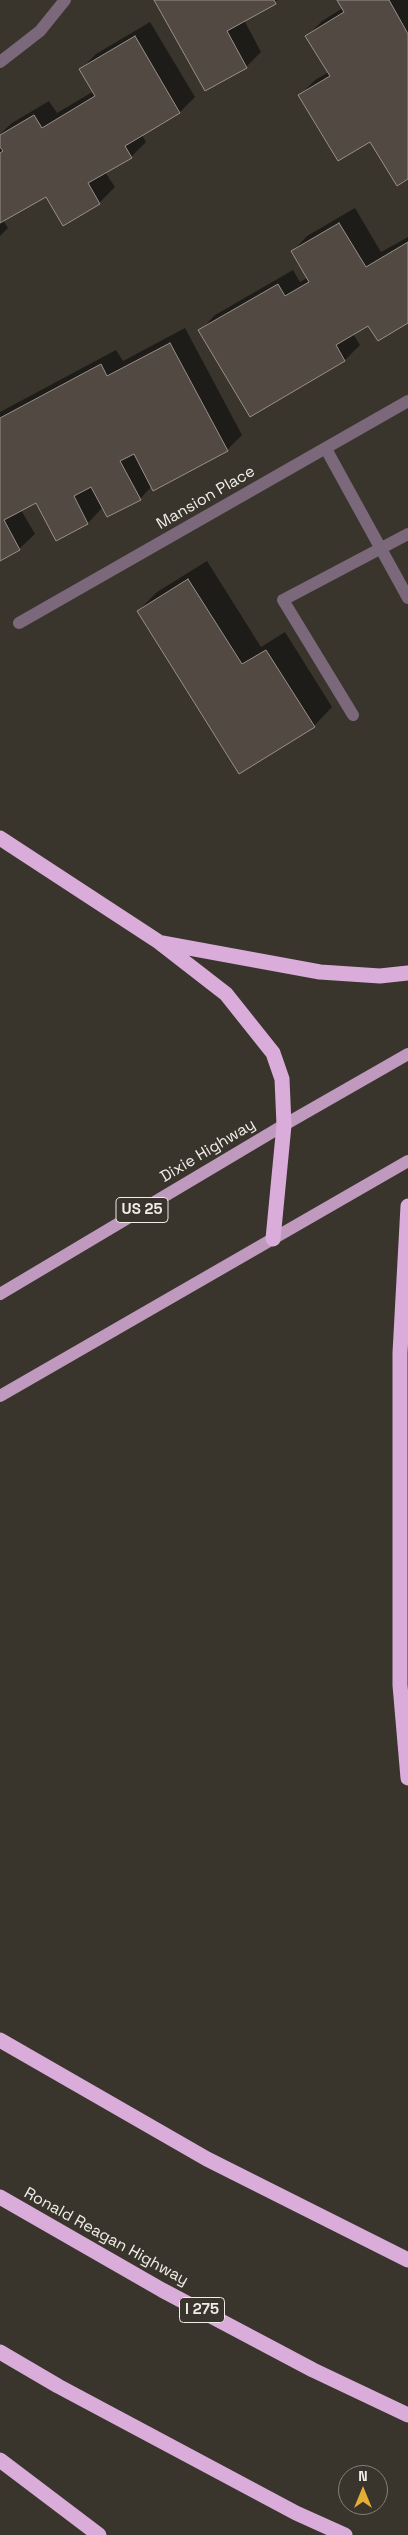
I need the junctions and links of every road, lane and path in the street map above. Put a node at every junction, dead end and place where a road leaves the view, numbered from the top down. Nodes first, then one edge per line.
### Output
1 (65, 0) edge
2 (0, 62) edge
3 (408, 400) edge
4 (326, 449) junction
5 (408, 534) edge
6 (382, 550) junction
7 (408, 598) edge
8 (19, 623) dead end
9 (353, 716) dead end
10 (0, 838) edge
11 (159, 942) junction
12 (408, 972) edge
13 (408, 1054) edge
14 (284, 1125) junction
15 (408, 1160) edge
16 (408, 1206) edge
17 (273, 1239) junction
18 (0, 1294) edge
19 (0, 1396) edge
20 (408, 1778) edge
21 (0, 2040) edge
22 (0, 2197) edge
23 (408, 2260) edge
24 (0, 2352) edge
25 (408, 2415) edge
26 (0, 2460) edge
27 (99, 2535) edge
28 (345, 2535) edge

1 - 2 street
3 - 4 street, Mansion Place
4 - 6 street
4 - 8 street, Mansion Place
5 - 6 street
6 - 7 street
6 - 9 street
10 - 11 highway
11 - 12 highway
11 - 14 highway
13 - 14 main road, Dixie Highway / US 25
14 - 17 highway
14 - 18 main road, Dixie Highway / US 25
15 - 17 main road
16 - 20 highway
17 - 19 main road
21 - 23 highway
22 - 25 highway, Ronald Reagan Highway / I 275
24 - 28 highway
26 - 27 highway

